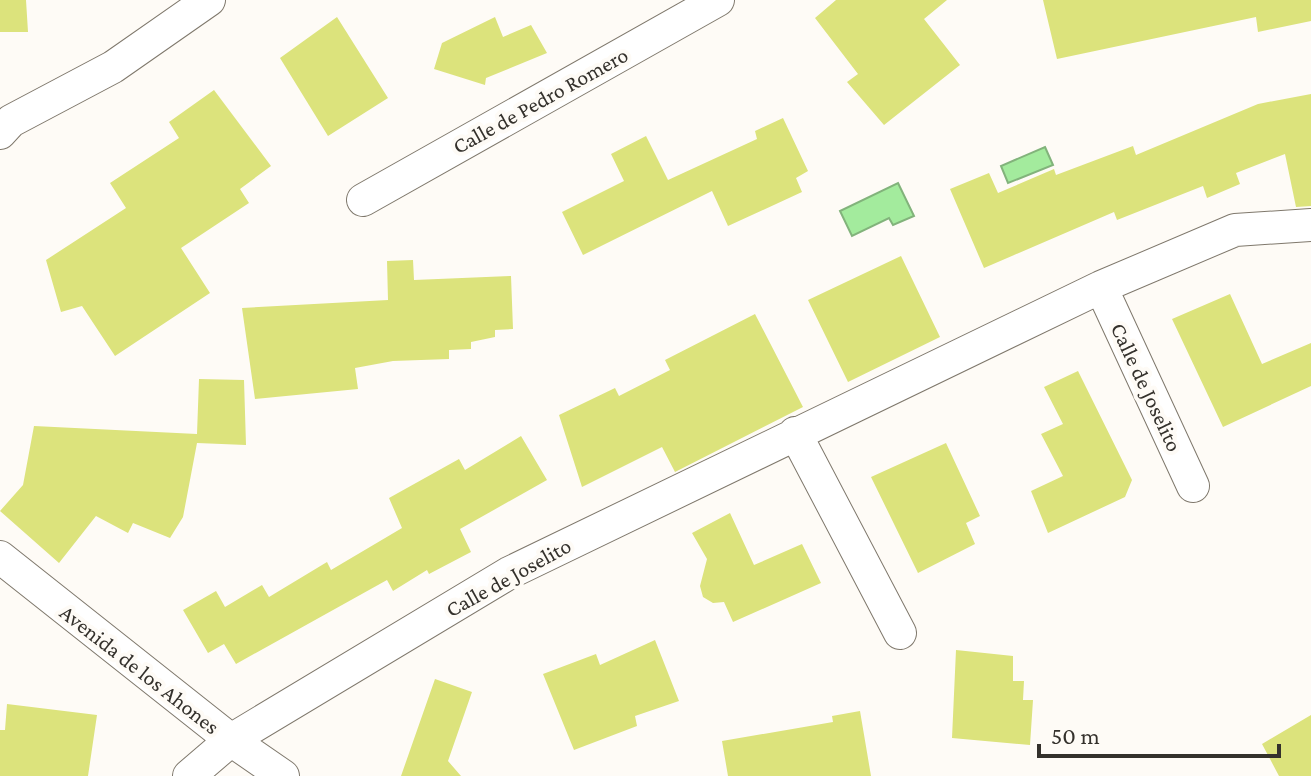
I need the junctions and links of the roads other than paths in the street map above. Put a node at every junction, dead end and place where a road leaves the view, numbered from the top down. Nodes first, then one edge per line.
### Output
1 (209, 0) edge
2 (718, 0) edge
3 (4, 125) edge
4 (363, 200) dead end
5 (1311, 225) edge
6 (1101, 287) junction
7 (795, 433) junction
8 (1193, 486) dead end
9 (0, 557) edge
10 (900, 633) dead end
11 (231, 740) junction
12 (189, 776) edge
13 (283, 776) edge

1 - 3 street
2 - 4 street, Calle de Pedro Romero
5 - 6 street, Calle de Joselito
6 - 7 street, Calle de Joselito
6 - 8 street, Calle de Joselito
7 - 10 street
7 - 11 street, Calle de Joselito
9 - 11 street, Avenida de los Ahones
11 - 12 street, Calle de Joselito
11 - 13 street, Avenida de los Ahones

